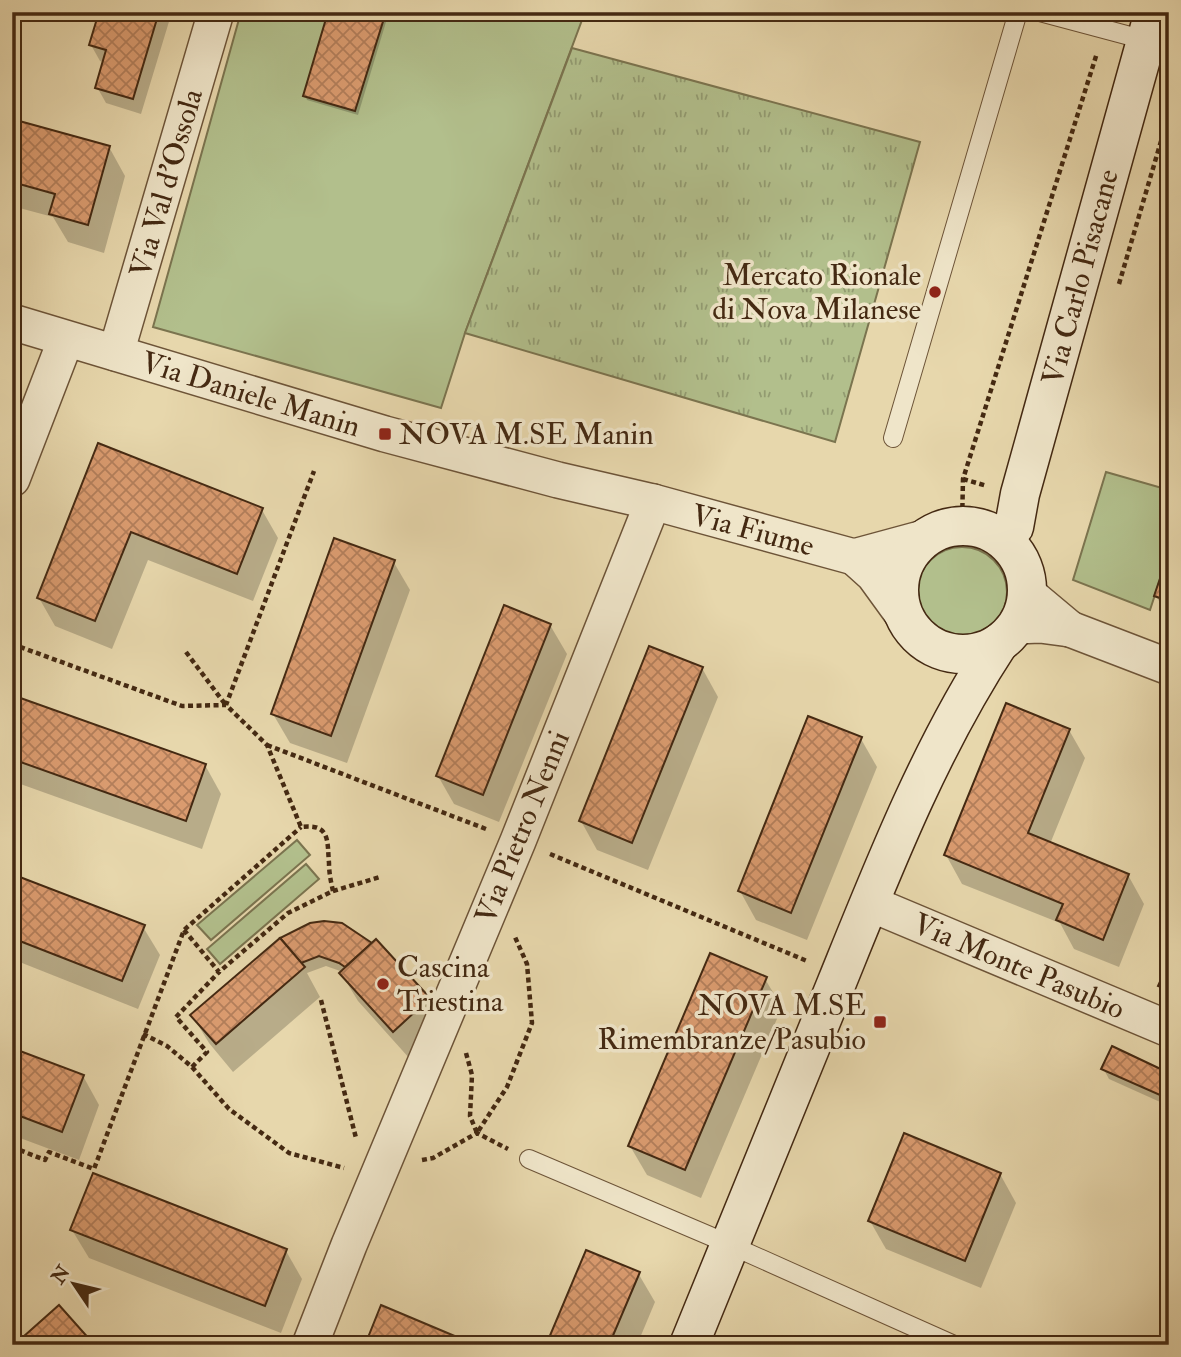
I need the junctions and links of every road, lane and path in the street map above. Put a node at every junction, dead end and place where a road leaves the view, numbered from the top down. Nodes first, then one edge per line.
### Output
1 (216, 12) edge
2 (1018, 12) edge
3 (1040, 12) edge
4 (1149, 26) edge
5 (1104, 29) junction
6 (12, 322) edge
7 (66, 339) junction
8 (116, 353) junction
9 (893, 438) dead end
10 (314, 471) dead end
11 (12, 479) edge
12 (653, 502) junction
13 (962, 525) junction
14 (924, 538) junction
15 (1003, 539) junction
16 (854, 557) junction
17 (903, 615) junction
18 (1014, 621) junction
19 (12, 644) edge
20 (930, 646) junction
21 (186, 652) dead end
22 (1169, 667) edge
23 (226, 705) junction
24 (267, 746) junction
25 (936, 751) junction
26 (302, 827) junction
27 (521, 831) junction
28 (380, 877) dead end
29 (333, 891) junction
30 (869, 902) junction
31 (492, 903) junction
32 (184, 930) junction
33 (219, 972) junction
34 (840, 975) junction
35 (321, 1000) dead end
36 (441, 1026) junction
37 (1169, 1029) edge
38 (143, 1034) junction
39 (192, 1067) junction
40 (477, 1133) junction
41 (12, 1147) edge
42 (529, 1159) joint
43 (373, 1169) junction
44 (730, 1245) junction
45 (310, 1345) edge
46 (689, 1345) edge
47 (954, 1345) edge

1 - 8 street, Via Val d'Ossola
2 - 9 lane
3 - 5 lane
4 - 5 lane
4 - 15 street, Via Carlo Pisacane
5 - 13 path
6 - 7 street, Via Daniele Manin
7 - 8 street, Via Daniele Manin
7 - 11 street
8 - 12 street, Via Daniele Manin
10 - 23 path
12 - 16 street, Via Fiume
12 - 27 street, Via Pietro Nenni
13 - 14 street
13 - 15 street
14 - 16 street, Via Fiume
14 - 17 street
15 - 18 street
16 - 17 street, Via Fiume
17 - 20 street
18 - 20 street
18 - 22 street
18 - 25 street
19 - 23 path
20 - 25 street
21 - 23 path
23 - 24 path
24 - 26 path
24 - 27 path
25 - 30 street
26 - 29 path
26 - 32 path
27 - 31 street, Via Pietro Nenni
27 - 34 path
28 - 29 path
29 - 33 path
30 - 34 street
30 - 37 street, Via Monte Pasubio
31 - 36 street, Via Pietro Nenni
31 - 40 path
32 - 33 path
32 - 38 path
33 - 39 path
34 - 44 street
35 - 43 path
36 - 40 path
36 - 43 street, Via Pietro Nenni
38 - 39 path
38 - 41 path
39 - 43 path
40 - 42 path
40 - 43 path
42 - 44 lane
43 - 45 street, Via Pietro Nenni
44 - 46 street
44 - 47 lane

